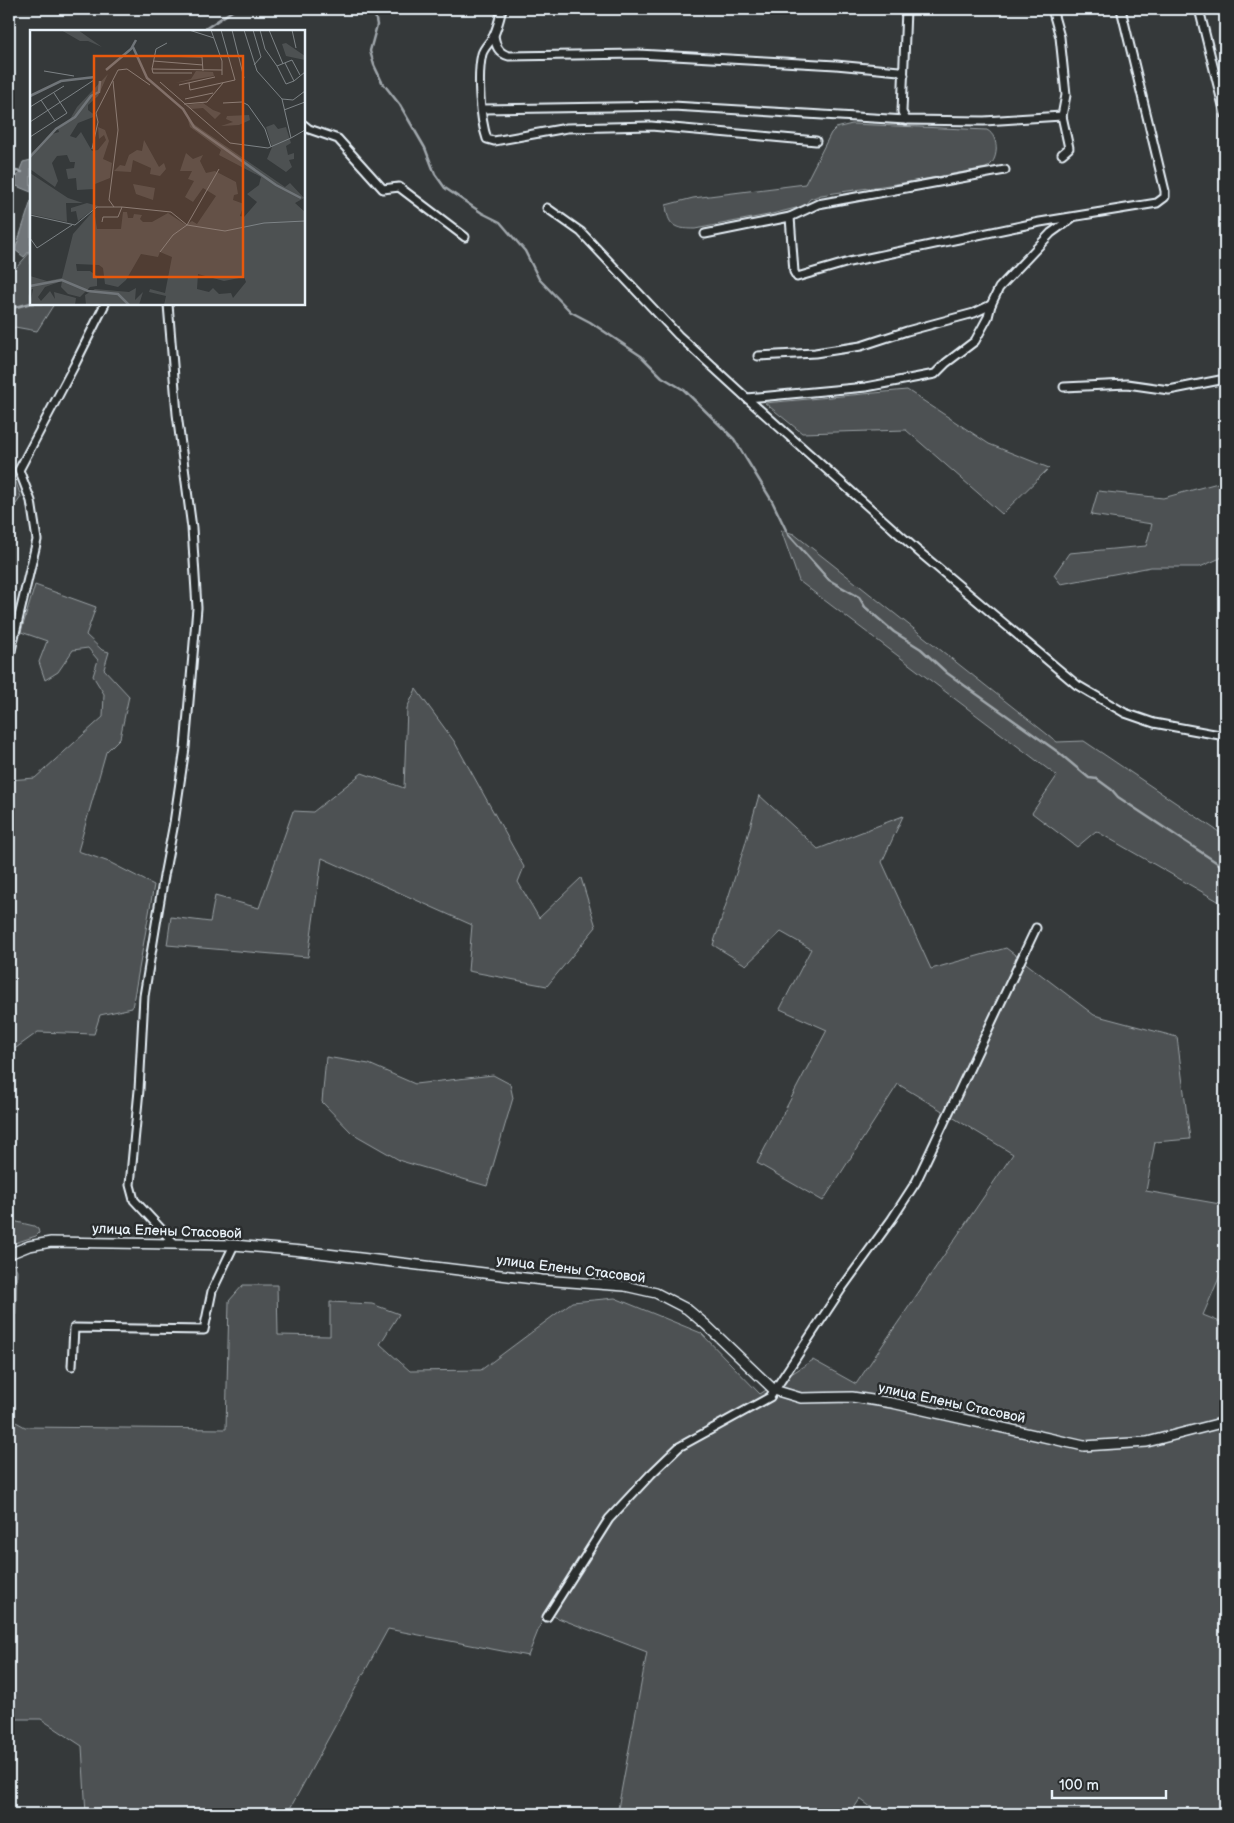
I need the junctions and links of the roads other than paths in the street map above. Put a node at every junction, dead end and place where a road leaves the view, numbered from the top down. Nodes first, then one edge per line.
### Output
1 (502, 9) edge
2 (906, 9) edge
3 (1052, 9) edge
4 (1122, 9) edge
5 (1198, 9) edge
6 (494, 36) junction
7 (904, 75) junction
8 (482, 109) junction
9 (1225, 114) edge
10 (1062, 116) junction
11 (906, 120) junction
12 (305, 125) edge
13 (816, 141) dead end
14 (1062, 154) dead end
15 (1005, 170) dead end
16 (547, 208) dead end
17 (790, 217) junction
18 (1073, 217) junction
19 (705, 234) dead end
20 (465, 237) dead end
21 (104, 305) edge
22 (168, 305) edge
23 (991, 305) junction
24 (758, 356) dead end
25 (1225, 379) edge
26 (1064, 386) dead end
27 (747, 398) junction
28 (9, 659) edge
29 (1225, 736) edge
30 (1036, 928) dead end
31 (174, 1243) junction
32 (234, 1245) junction
33 (9, 1254) edge
34 (72, 1366) dead end
35 (774, 1390) junction
36 (1225, 1422) edge
37 (546, 1617) dead end

1 - 6 street
2 - 7 street
3 - 10 street
4 - 18 street
5 - 9 street
6 - 7 street
6 - 8 street
7 - 11 street
8 - 11 street
8 - 13 street
10 - 11 street
10 - 14 street
12 - 20 street
15 - 17 street
16 - 27 street
17 - 18 street
17 - 19 street
18 - 23 street
21 - 28 street
22 - 31 street
23 - 24 street
23 - 27 street
25 - 26 street
27 - 29 street
30 - 35 street
31 - 32 main road, улица Елены Стасовой
31 - 33 main road, улица Елены Стасовой
32 - 34 street
32 - 35 main road, улица Елены Стасовой
35 - 36 main road, улица Елены Стасовой
35 - 37 street

